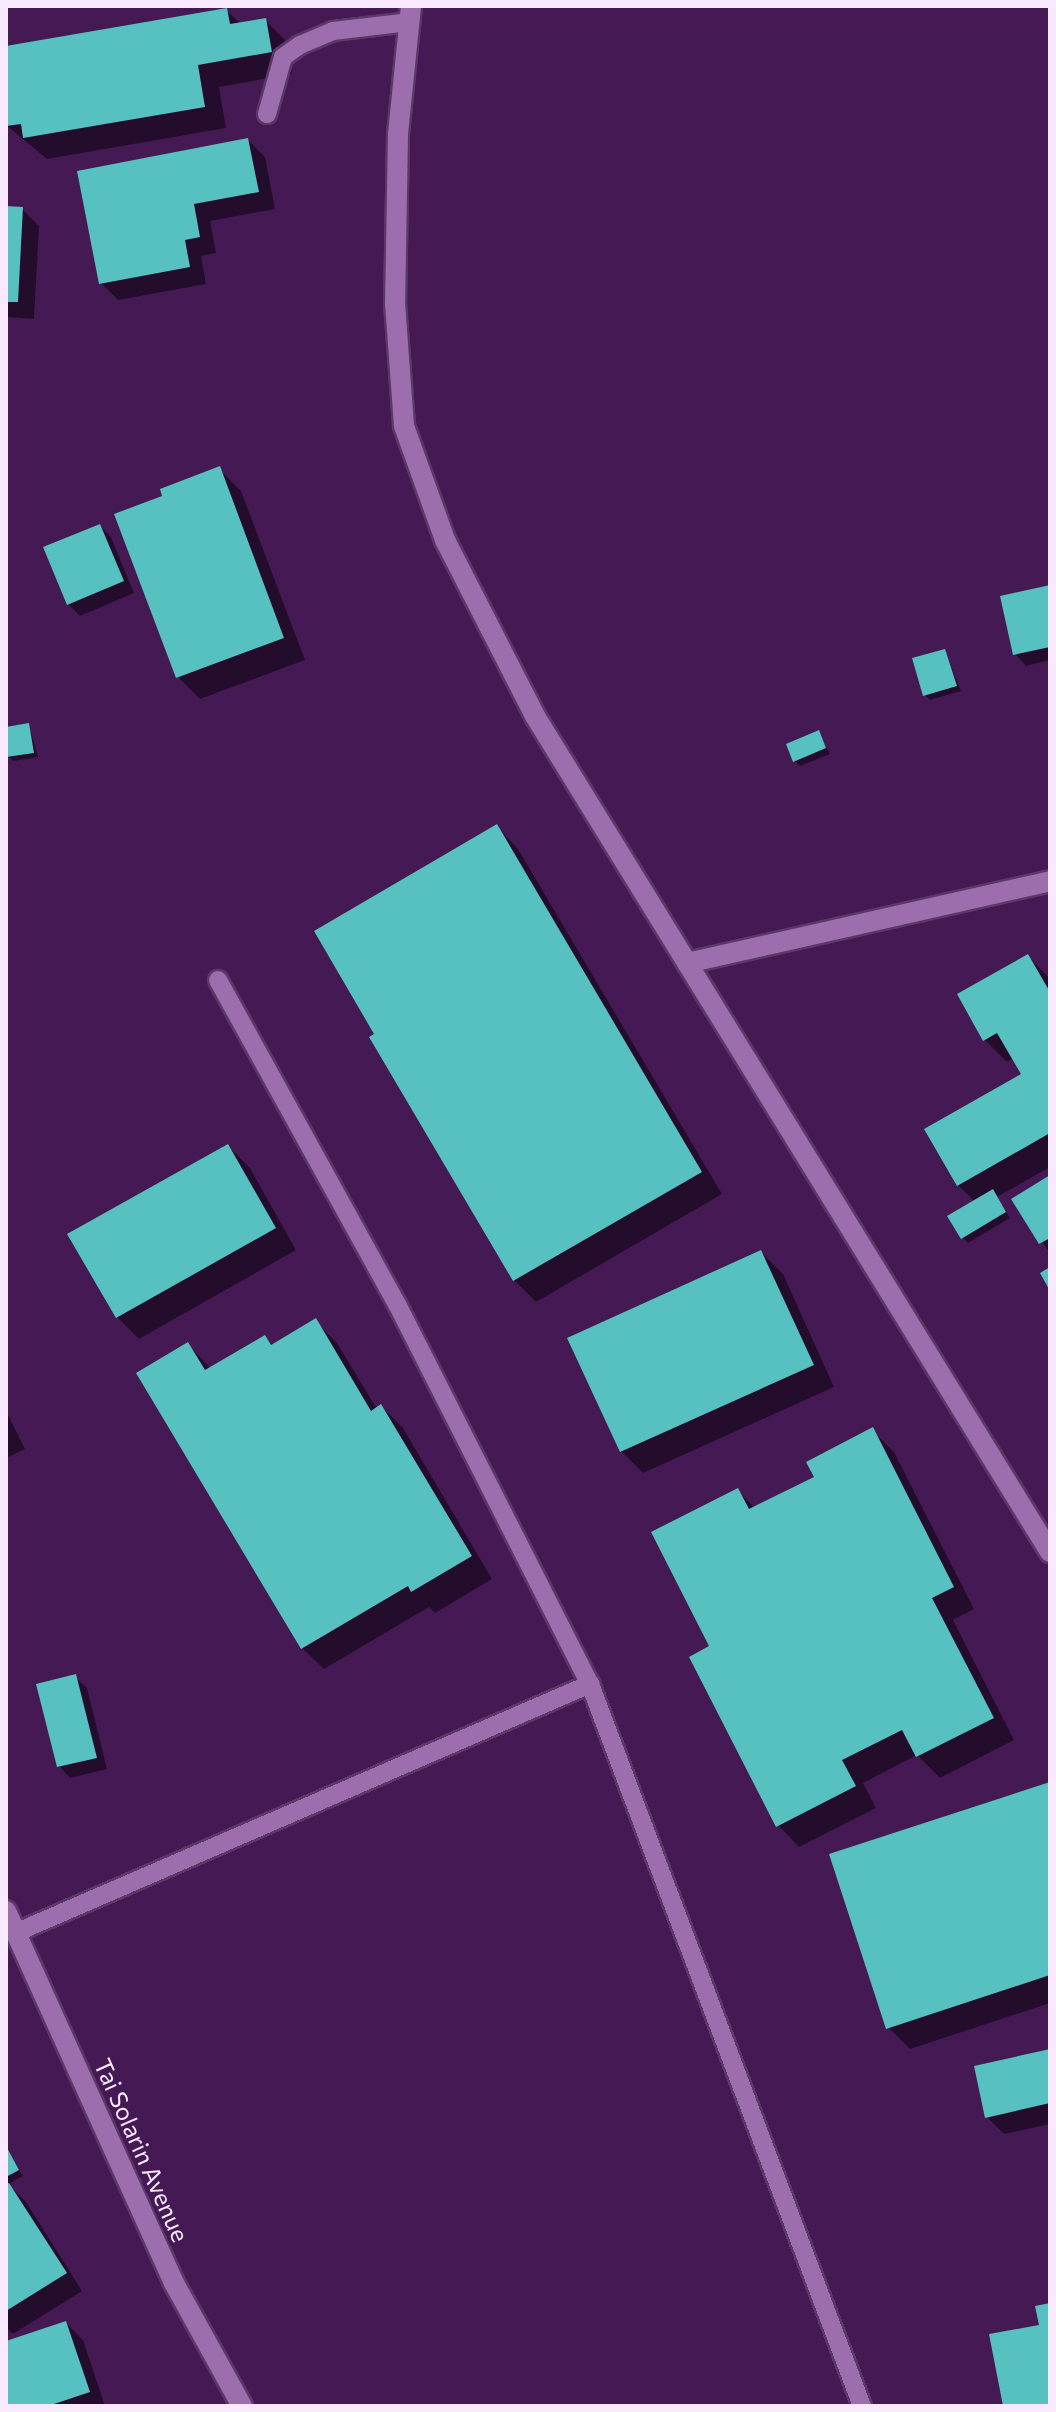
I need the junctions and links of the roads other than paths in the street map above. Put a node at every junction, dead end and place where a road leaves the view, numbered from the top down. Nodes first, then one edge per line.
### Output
1 (410, 14) edge
2 (267, 114) dead end
3 (1050, 881) edge
4 (687, 963) junction
5 (218, 980) dead end
6 (1050, 1552) edge
7 (590, 1684) junction
8 (6, 1911) edge
9 (15, 1933) junction
10 (242, 2406) edge
11 (862, 2406) edge

1 - 2 lane
1 - 4 street
3 - 4 street
4 - 6 street
5 - 7 lane
7 - 9 lane
7 - 11 lane
8 - 9 street, Tai Solarin Avenue
9 - 10 street, Tai Solarin Avenue

